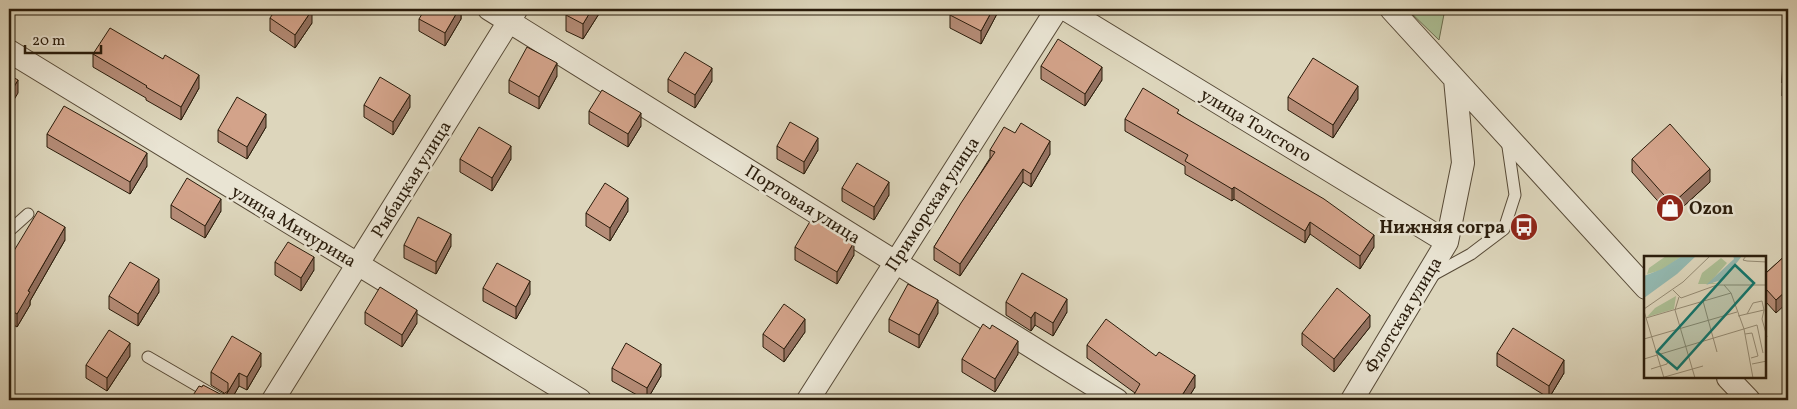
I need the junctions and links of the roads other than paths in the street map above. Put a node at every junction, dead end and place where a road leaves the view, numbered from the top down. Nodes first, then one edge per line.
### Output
1 (489, 9) edge
2 (1057, 9) edge
3 (1065, 9) edge
4 (1392, 9) edge
5 (513, 15) edge
6 (9, 51) edge
7 (1455, 79) junction
8 (1506, 135) junction
9 (28, 214) dead end
10 (9, 231) edge
11 (1447, 242) junction
12 (895, 262) junction
13 (357, 264) junction
14 (1425, 279) junction
15 (1644, 286) edge
16 (148, 357) dead end
17 (1729, 379) edge
18 (222, 400) edge
19 (273, 400) edge
20 (580, 400) edge
21 (808, 400) edge
22 (1117, 400) edge
23 (1352, 400) edge
24 (1749, 400) edge

1 - 5 street, Портовая улица
2 - 12 street, Приморская улица
3 - 11 street, улица Толстого
4 - 7 street
5 - 12 street, Портовая улица
5 - 13 street, Рыбацкая улица
6 - 13 street, улица Мичурина
7 - 8 street
7 - 11 street, Флотская улица
8 - 14 lane
8 - 15 street
9 - 10 lane
11 - 14 street, Флотская улица
12 - 21 street, Приморская улица
12 - 22 street, Портовая улица
13 - 19 street, Рыбацкая улица
13 - 20 street, улица Мичурина
14 - 23 street, Флотская улица
16 - 18 lane
17 - 24 street

